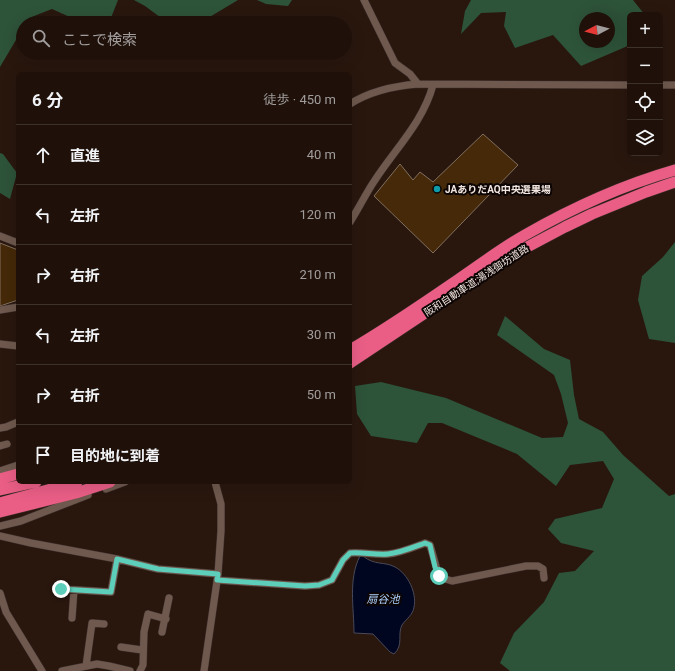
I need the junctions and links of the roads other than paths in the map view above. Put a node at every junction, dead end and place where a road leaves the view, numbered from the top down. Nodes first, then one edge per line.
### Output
1 (364, 0) edge
2 (418, 84) junction
3 (433, 85) junction
4 (627, 85) edge
5 (663, 85) edge
6 (675, 85) edge
7 (352, 103) edge
8 (675, 170) edge
9 (675, 182) edge
10 (352, 219) edge
11 (0, 236) edge
12 (16, 242) edge
13 (16, 307) edge
14 (0, 310) edge
15 (0, 344) edge
16 (16, 346) edge
17 (352, 358) edge
18 (352, 358) edge
19 (16, 423) edge
20 (0, 428) edge
21 (16, 466) edge
22 (0, 471) edge
23 (16, 475) edge
24 (0, 479) edge
25 (27, 484) edge
26 (70, 484) edge
27 (104, 484) edge
28 (119, 484) edge
29 (216, 484) edge
30 (0, 490) edge
31 (0, 503) edge
32 (0, 512) edge
33 (0, 526) edge
34 (0, 536) edge
35 (117, 559) junction
36 (218, 577) junction
37 (544, 578) dead end
38 (61, 589) dead end
39 (74, 590) junction
40 (0, 593) edge
41 (169, 598) dead end
42 (72, 618) dead end
43 (166, 619) junction
44 (104, 624) dead end
45 (162, 632) dead end
46 (121, 647) dead end
47 (142, 650) junction
48 (86, 666) junction
49 (42, 671) edge
50 (62, 671) edge
51 (130, 671) edge
52 (140, 671) edge
53 (204, 671) edge

1 - 2 street
2 - 3 street
2 - 7 street
3 - 4 street
3 - 10 street
5 - 6 street
8 - 17 highway, 阪和自動車道;湯浅御坊道路
9 - 18 highway, 阪和自動車道;湯浅御坊道路
11 - 12 street
13 - 14 street
15 - 16 street
19 - 20 street
21 - 22 street
23 - 24 highway
25 - 30 highway
26 - 31 highway
27 - 32 highway
28 - 33 street
29 - 36 street
34 - 35 street
35 - 36 street
35 - 39 street
36 - 37 street
36 - 53 street
38 - 39 street
39 - 42 street
40 - 49 street
41 - 43 street
43 - 45 street
43 - 47 street
44 - 48 street
46 - 47 street
47 - 52 street
48 - 50 street
48 - 51 street

